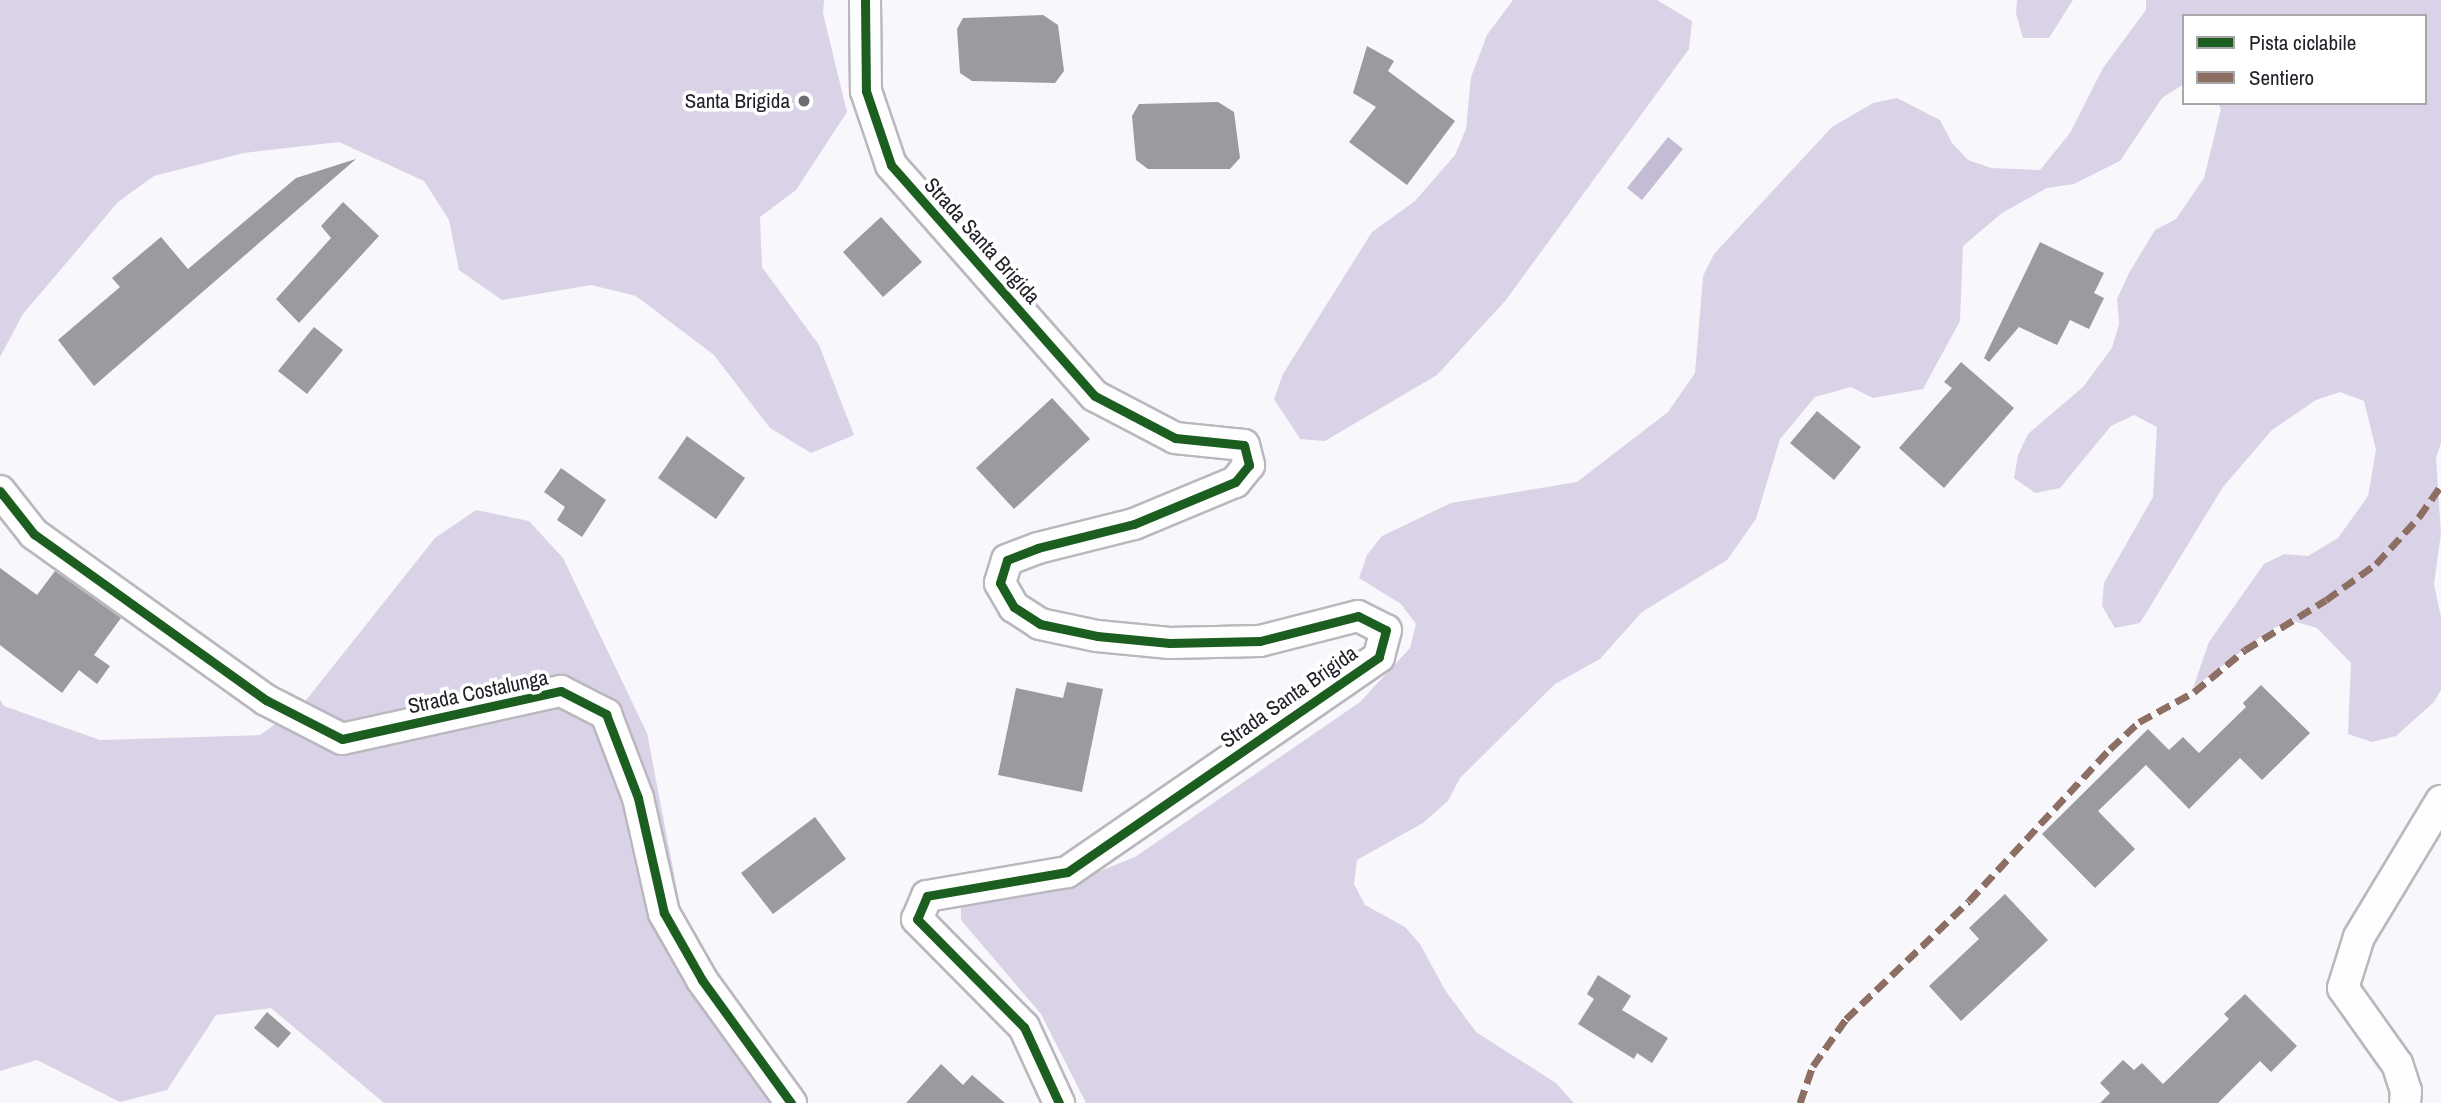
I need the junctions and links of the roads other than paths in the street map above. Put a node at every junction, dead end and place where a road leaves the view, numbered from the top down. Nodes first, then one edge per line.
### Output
1 (864, 0) edge
2 (0, 491) edge
3 (2441, 801) edge
4 (791, 1103) edge
5 (1059, 1103) edge
6 (2405, 1103) edge

1 - 5 street, Strada Santa Brigida
2 - 4 street, Strada Costalunga
3 - 6 street

